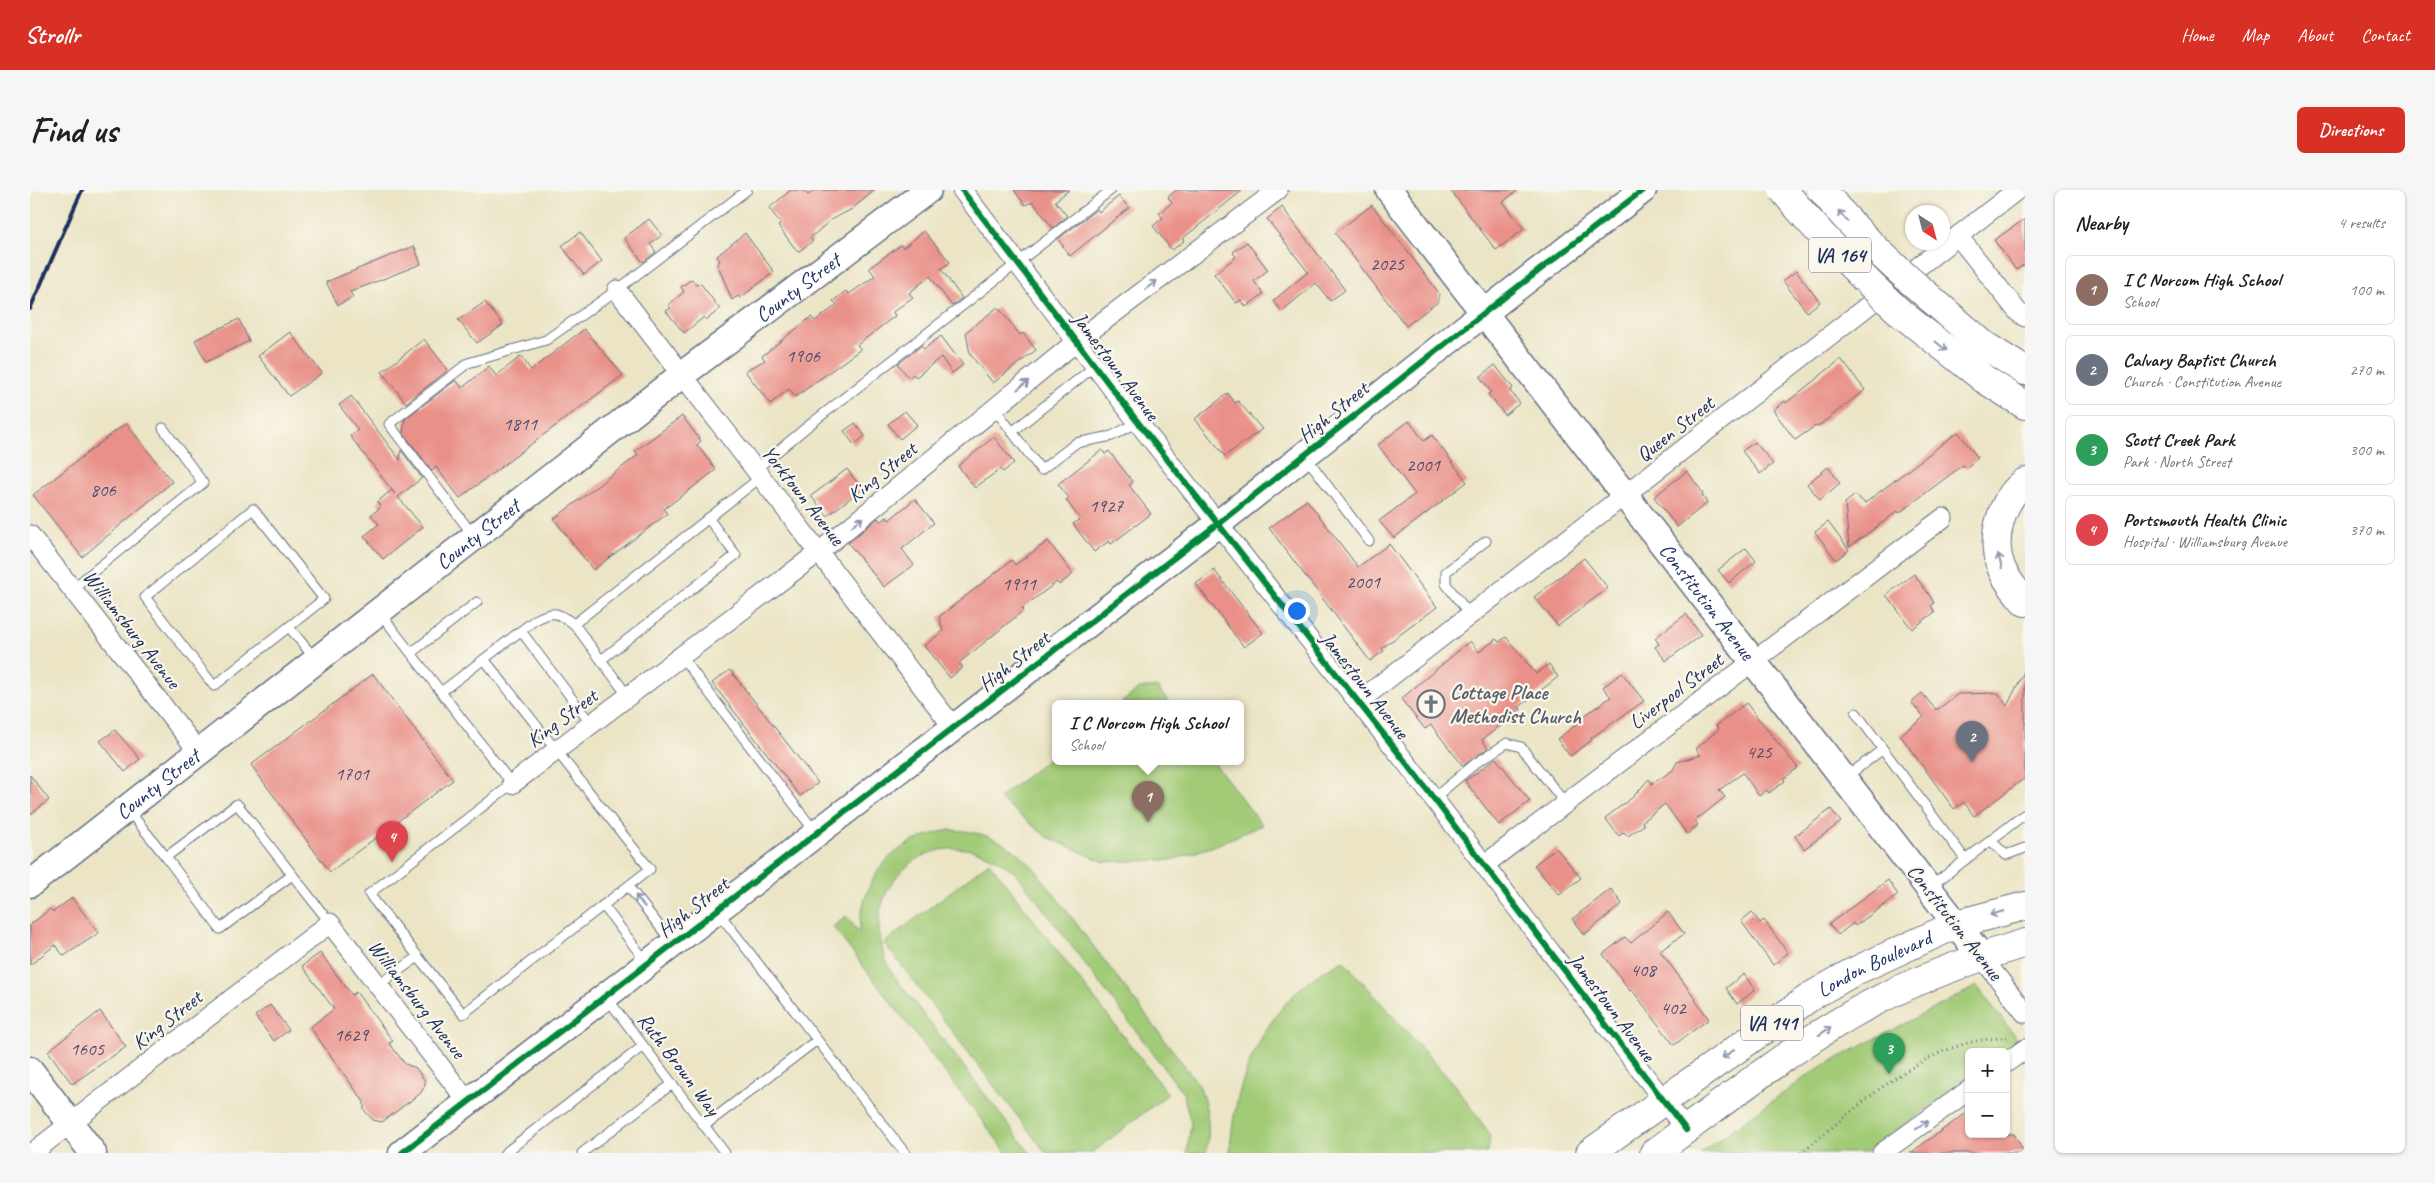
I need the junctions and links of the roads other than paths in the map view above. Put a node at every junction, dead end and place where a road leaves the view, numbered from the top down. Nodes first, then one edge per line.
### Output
1 (746, 190) edge
2 (928, 190) edge
3 (962, 190) edge
4 (1111, 190) edge
5 (1278, 190) edge
6 (1389, 190) edge
7 (1643, 190) edge
8 (1783, 190) edge
9 (1822, 190) edge
10 (2017, 190) edge
11 (1958, 236) junction
12 (1017, 262) junction
13 (617, 290) junction
14 (1484, 313) junction
15 (2025, 317) edge
16 (1077, 341) junction
17 (1095, 366) junction
18 (2025, 371) edge
19 (682, 374) junction
20 (2025, 405) edge
21 (994, 409) junction
22 (1138, 422) junction
23 (162, 428) dead end
24 (1012, 432) junction
25 (1305, 455) junction
26 (758, 473) junction
27 (2025, 482) edge
28 (1625, 496) junction
29 (708, 518) junction
30 (1943, 518) dead end
31 (1219, 524) junction
32 (30, 535) edge
33 (474, 538) junction
34 (1369, 541) dead end
35 (1486, 541) dead end
36 (819, 552) junction
37 (73, 588) junction
38 (477, 602) dead end
39 (2025, 602) edge
40 (380, 612) junction
41 (1470, 615) junction
42 (574, 624) junction
43 (289, 627) junction
44 (521, 630) junction
45 (411, 653) junction
46 (681, 656) junction
47 (484, 659) junction
48 (601, 660) junction
49 (316, 661) junction
50 (1753, 661) junction
51 (441, 692) junction
52 (628, 696) junction
53 (1358, 702) junction
54 (1856, 713) dead end
55 (591, 724) junction
56 (954, 728) junction
57 (1883, 749) junction
58 (556, 750) junction
59 (198, 752) junction
60 (1844, 779) junction
61 (512, 784) junction
62 (1434, 798) junction
63 (1565, 804) junction
64 (127, 808) junction
65 (2025, 814) edge
66 (816, 833) junction
67 (1990, 840) junction
68 (2025, 848) edge
69 (166, 857) junction
70 (1965, 859) junction
71 (1484, 865) junction
72 (292, 875) junction
73 (30, 884) edge
74 (628, 886) junction
75 (1929, 888) junction
76 (603, 905) junction
77 (2025, 906) edge
78 (716, 910) junction
79 (330, 923) junction
80 (1957, 924) junction
81 (2025, 943) edge
82 (673, 944) junction
83 (1981, 956) junction
84 (418, 957) junction
85 (647, 963) junction
86 (378, 985) junction
87 (605, 996) junction
88 (2025, 1013) edge
89 (817, 1040) junction
90 (2019, 1044) edge
91 (643, 1046) junction
92 (2010, 1057) edge
93 (30, 1070) edge
94 (672, 1084) junction
95 (1965, 1093) edge
96 (1663, 1101) junction
97 (468, 1102) junction
98 (70, 1123) junction
99 (704, 1126) junction
100 (1686, 1130) junction
101 (32, 1153) edge
102 (93, 1153) edge
103 (402, 1153) edge
104 (505, 1153) edge
105 (582, 1153) edge
106 (725, 1153) edge
107 (905, 1153) edge
108 (1590, 1153) edge
109 (1654, 1153) edge
110 (1882, 1153) edge

1 - 13 lane
2 - 19 street, County Street
3 - 12 street, Jamestown Avenue
4 - 12 lane
16 -> 5 street, King Street
6 - 14 street, Constitution Avenue
7 - 14 street, High Street
8 -> 20 main road, VA 164, bridge
18 -> 9 main road, VA 164, bridge
10 - 11 street, Queen Street
11 - 15 street
11 - 28 street, Queen Street
12 - 16 street, Jamestown Avenue
12 - 26 lane
13 - 19 street, Yorktown Avenue
13 - 33 lane
14 - 25 street, High Street
14 - 28 street, Constitution Avenue
16 - 17 street, Jamestown Avenue
21 -> 16 street, King Street
17 - 22 street, Jamestown Avenue
17 - 24 lane
19 - 26 street, Yorktown Avenue
19 - 33 street, County Street
21 - 24 lane
36 -> 21 street, King Street
22 - 24 lane
22 - 31 street, Jamestown Avenue
23 - 37 lane
25 - 31 street, High Street
25 - 34 lane
26 - 29 lane
26 - 36 street, Yorktown Avenue
39 -> 27 main road
28 - 41 street, Queen Street
28 - 50 street, Constitution Avenue
29 - 42 lane
29 - 48 lane
30 - 50 street, Liverpool Street
31 - 53 street, Jamestown Avenue
31 - 56 street, High Street
32 - 37 street, Williamsburg Avenue
33 - 40 street, County Street
35 - 41 lane
36 - 46 street, King Street
36 - 56 street, Yorktown Avenue
37 - 59 street, Williamsburg Avenue
38 - 45 lane
40 - 45 lane
40 - 49 street, County Street
41 - 53 street, Queen Street
42 - 44 lane
42 - 48 lane
43 - 43 lane
43 - 49 lane
44 - 47 lane
44 - 55 lane
45 - 51 lane
46 - 52 street, King Street
46 - 66 lane
47 - 51 lane
47 - 58 lane
48 - 52 lane
49 - 59 street, County Street
50 - 60 street, Constitution Avenue
50 - 63 street, Liverpool Street
51 - 61 lane
52 - 55 street, King Street
53 - 62 street, Jamestown Avenue
54 - 57 lane
55 - 58 street, King Street
56 - 66 street, High Street
57 - 60 lane
57 - 70 lane
58 - 61 street, King Street
58 - 74 lane
59 - 64 street, County Street
60 - 75 street, Constitution Avenue
61 - 84 lane
62 - 63 lane
62 - 71 street, Jamestown Avenue
63 - 71 street, Liverpool Street
64 - 69 lane
64 - 73 street, County Street
65 - 67 lane
66 - 78 street, High Street
67 - 68 lane
67 - 70 lane
69 - 72 lane
69 - 72 lane
70 - 75 lane
71 - 96 street, Jamestown Avenue
72 - 79 lane
74 - 76 lane
82 -> 74 lane
75 - 80 street, Constitution Avenue
76 - 84 lane
76 - 85 lane
77 -> 80 main road, London Boulevard / VA 141
78 - 82 street, High Street
78 - 89 lane
79 - 86 street, Williamsburg Avenue
79 - 98 street, King Street
80 - 83 street, Constitution Avenue
80 -> 96 main road, London Boulevard / VA 141
81 - 83 main road, London Boulevard / VA 141
82 - 85 street, High Street
83 - 88 street, Constitution Avenue
100 -> 83 main road, London Boulevard / VA 141
84 - 86 lane
85 - 87 street, High Street
86 - 97 street, Williamsburg Avenue
87 - 91 lane, Ruth Brown Way
87 - 97 street, High Street
89 - 99 lane
89 - 107 lane
90 - 92 street
91 - 94 lane, Ruth Brown Way
91 - 104 lane
93 - 98 street
94 - 99 lane, Ruth Brown Way
94 - 105 lane
110 -> 95 street
96 - 100 street, Jamestown Avenue
96 - 108 main road, London Boulevard / VA 141
97 - 103 street, High Street
98 - 101 street, King Street
98 - 102 street
99 - 106 lane, Ruth Brown Way
100 - 109 main road, London Boulevard / VA 141

